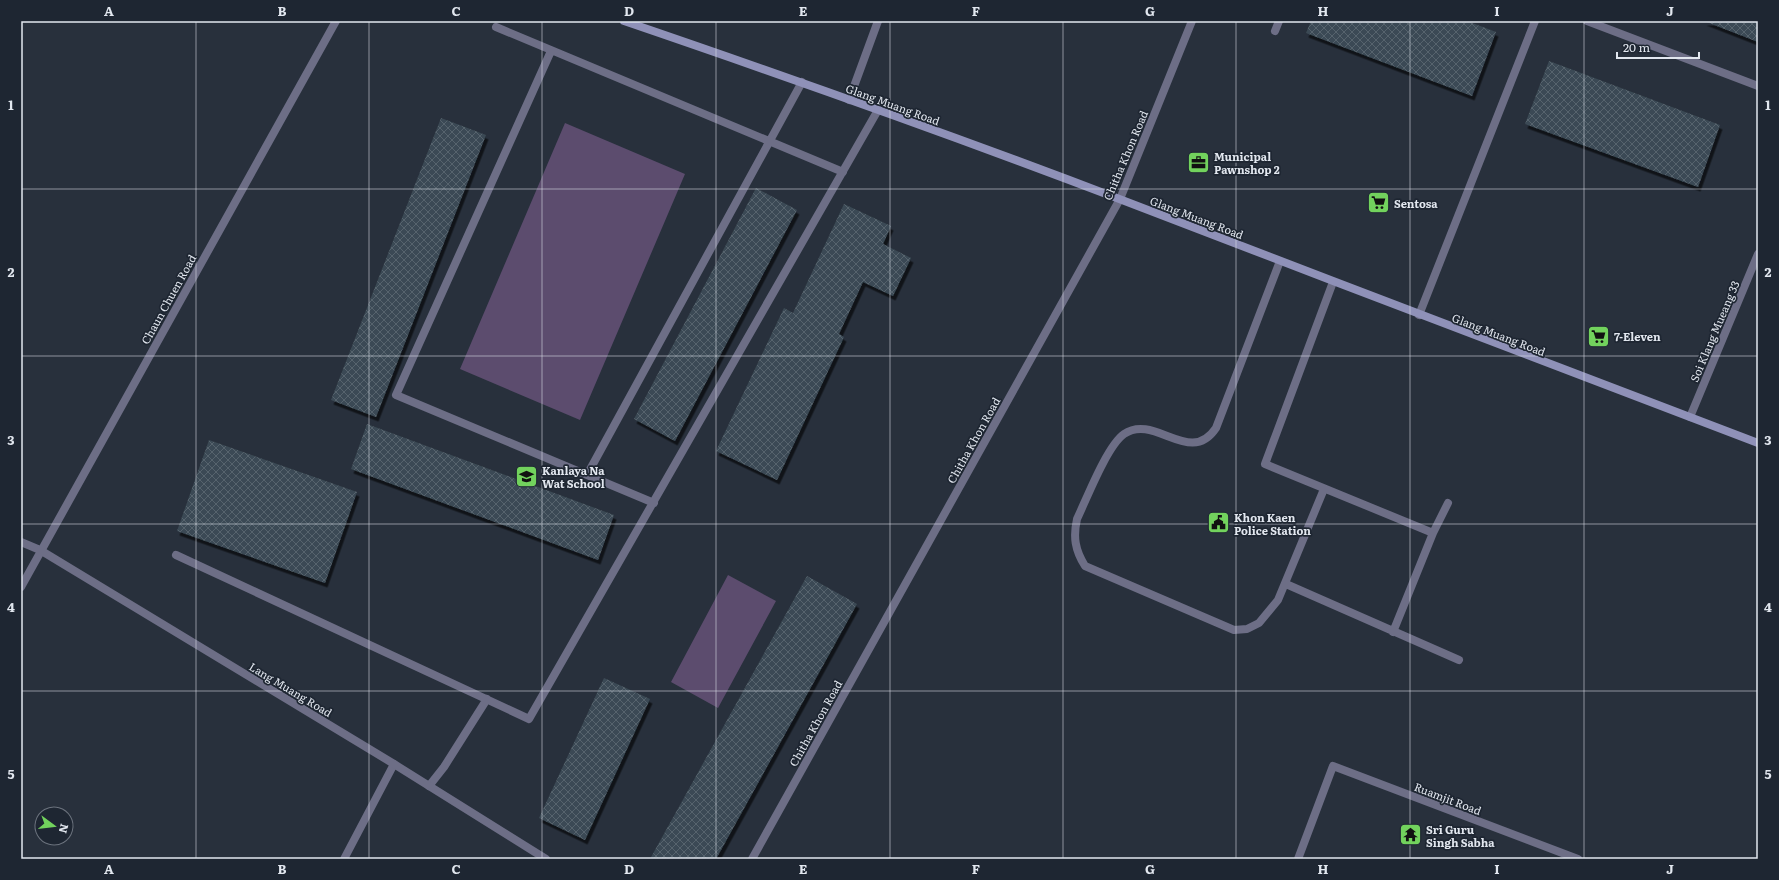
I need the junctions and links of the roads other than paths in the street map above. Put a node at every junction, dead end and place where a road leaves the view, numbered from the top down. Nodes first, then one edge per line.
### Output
1 (336, 21) edge
2 (624, 21) edge
3 (878, 21) edge
4 (1192, 21) edge
5 (1279, 21) edge
6 (1535, 21) edge
7 (1587, 21) edge
8 (496, 27) dead end
9 (1275, 31) dead end
10 (551, 51) junction
11 (802, 82) junction
12 (1758, 86) edge
13 (849, 100) junction
14 (878, 110) junction
15 (769, 141) junction
16 (843, 172) junction
17 (1120, 199) junction
18 (1758, 254) edge
19 (1280, 261) junction
20 (1333, 282) junction
21 (1419, 315) junction
22 (1690, 418) junction
23 (1758, 443) edge
24 (587, 475) junction
25 (1324, 489) junction
26 (654, 503) junction
27 (1448, 503) dead end
28 (1433, 533) junction
29 (21, 542) edge
30 (40, 550) junction
31 (176, 555) dead end
32 (1286, 584) junction
33 (21, 588) edge
34 (1393, 632) junction
35 (1460, 660) dead end
36 (487, 700) junction
37 (394, 764) junction
38 (429, 786) junction
39 (344, 859) edge
40 (546, 859) edge
41 (752, 859) edge
42 (1298, 859) edge
43 (1578, 859) edge

1 - 30 street, Chaun Chuen Road
2 - 11 main road, Glang Muang Road
3 - 13 street
4 - 17 street, Chitha Khon Road
5 - 9 street
6 - 21 street
7 - 12 street
8 - 10 street
10 - 15 street
10 - 24 street
11 - 13 main road, Glang Muang Road
11 - 15 street
13 - 14 main road, Glang Muang Road
14 - 16 street
14 - 17 main road, Glang Muang Road
15 - 16 street
15 - 24 street
16 - 26 street
17 - 19 main road, Glang Muang Road
17 - 41 street, Chitha Khon Road
18 - 22 street, Soi Klang Mueang 33
19 - 20 main road, Glang Muang Road
19 - 32 street
20 - 21 main road, Glang Muang Road
20 - 25 street
21 - 22 main road, Glang Muang Road
22 - 23 main road, Glang Muang Road
24 - 26 street
25 - 28 street
25 - 32 street
26 - 36 street
27 - 28 street
28 - 34 street
29 - 30 street, Lang Muang Road
30 - 33 street, Chaun Chuen Road
30 - 37 street, Lang Muang Road
31 - 36 street
32 - 34 street
34 - 35 street
36 - 38 street
37 - 38 street, Lang Muang Road
37 - 39 street
38 - 40 street, Lang Muang Road
42 - 43 street, Ruamjit Road

